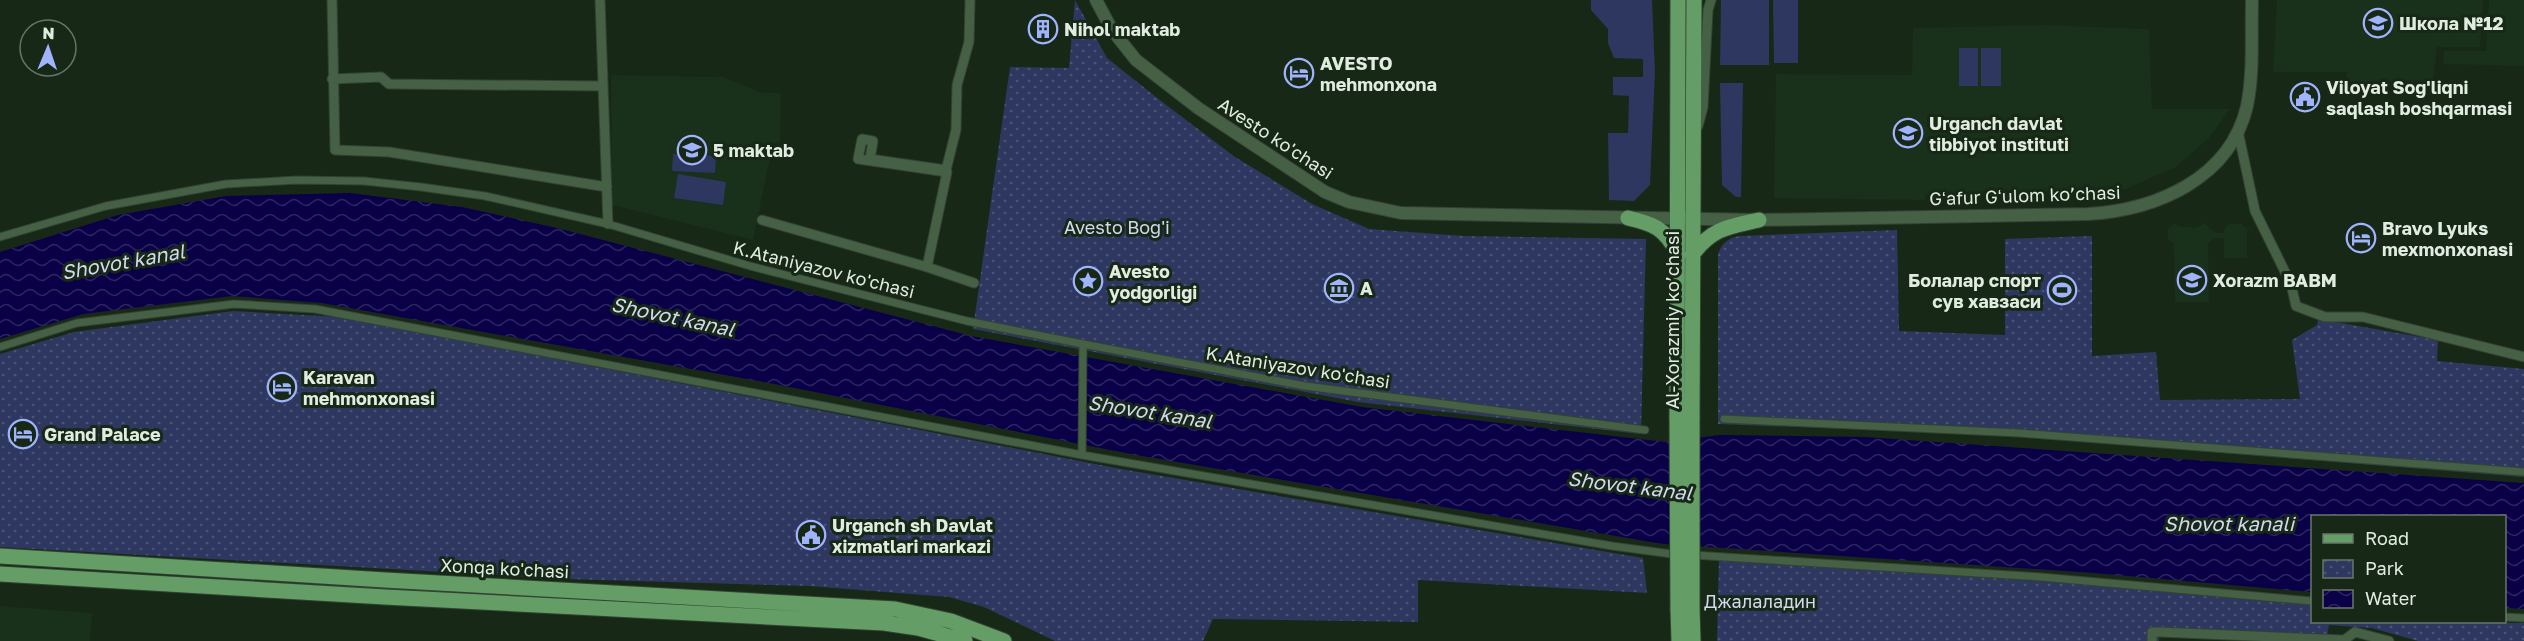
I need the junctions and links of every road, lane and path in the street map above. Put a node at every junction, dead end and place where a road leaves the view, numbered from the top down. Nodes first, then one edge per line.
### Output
1 (332, 0) edge
2 (600, 0) edge
3 (970, 0) edge
4 (1096, 0) edge
5 (1678, 0) edge
6 (1694, 0) edge
7 (1711, 0) edge
8 (2252, 0) edge
9 (332, 79) junction
10 (602, 86) junction
11 (2238, 131) junction
12 (1693, 152) junction
13 (608, 187) junction
14 (1628, 218) junction
15 (1685, 219) junction
16 (762, 220) dead end
17 (1759, 220) junction
18 (608, 224) junction
19 (0, 237) edge
20 (1685, 253) junction
21 (927, 267) junction
22 (974, 283) dead end
23 (1083, 344) junction
24 (0, 347) edge
25 (2524, 357) edge
26 (1724, 419) dead end
27 (1645, 430) dead end
28 (1082, 455) junction
29 (2524, 472) edge
30 (0, 556) edge
31 (0, 574) edge
32 (385, 580) junction
33 (385, 597) junction
34 (2311, 601) edge
35 (709, 605) junction
36 (1685, 609) junction
37 (2506, 616) edge
38 (2524, 618) edge
39 (2343, 640) edge
40 (965, 641) edge
41 (1004, 641) edge
42 (1679, 641) edge
43 (1693, 641) edge
44 (2152, 641) edge
45 (2389, 641) edge

1 - 9 street
2 - 10 street
3 - 21 street
4 - 14 street, Avesto ko'chasi
5 - 15 main road, Al-Xorazmiy ko’chasi
6 - 12 main road, Al-Xorazmiy ko’chasi
7 - 12 street
8 - 11 street, Gʻafur Gʻulom ko’chasi
9 - 10 street
9 - 13 street
10 - 13 street
11 - 17 street, Gʻafur Gʻulom ko’chasi
11 - 25 street
12 - 15 main road, Al-Xorazmiy ko’chasi
13 - 18 street
14 - 15 street, Avesto ko'chasi
14 - 20 main road
15 - 17 street, Gʻafur Gʻulom ko’chasi
15 - 20 main road, Al-Xorazmiy ko’chasi
16 - 21 street
17 - 20 main road
18 - 19 street, K.Ataniyazov ko'chasi
18 - 23 street, K.Ataniyazov ko'chasi
20 - 36 main road, Al-Xorazmiy ko’chasi, bridge
21 - 22 street
23 - 27 street, K.Ataniyazov ko'chasi
23 - 28 street
24 - 28 street
26 - 29 street
28 - 34 street
30 - 32 main road, Xonqa ko'chasi
31 - 33 main road, Xonqa ko'chasi
32 - 33 main road
32 - 35 main road, Xonqa ko'chasi
33 - 35 main road, Xonqa ko'chasi
35 - 40 main road, Xonqa ko'chasi
35 - 41 main road, Xonqa ko'chasi
36 - 42 main road, Al-Xorazmiy ko’chasi
36 - 43 main road, Al-Xorazmiy ko’chasi
37 - 38 street
39 - 44 street
39 - 45 street

